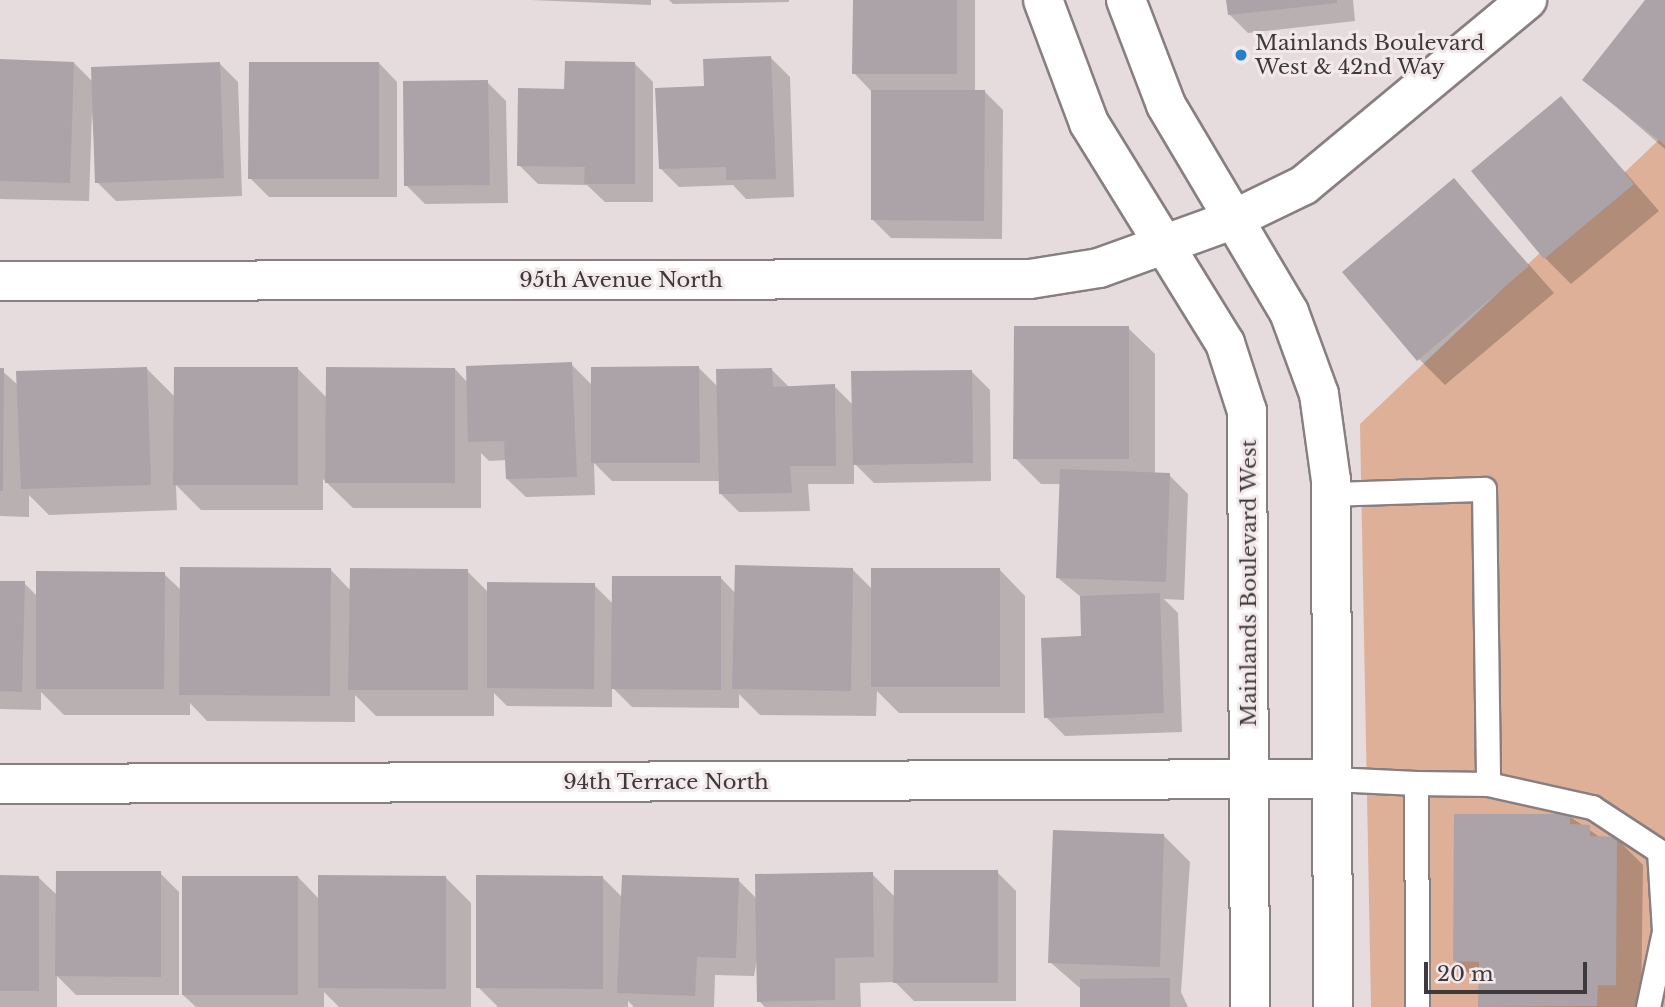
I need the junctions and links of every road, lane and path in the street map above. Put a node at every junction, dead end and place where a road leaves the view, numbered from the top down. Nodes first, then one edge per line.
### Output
1 (1043, 0) edge
2 (1126, 0) edge
3 (1527, 0) edge
4 (1232, 220) junction
5 (1164, 245) junction
6 (0, 281) edge
7 (1331, 494) junction
8 (1332, 779) junction
9 (1249, 780) junction
10 (1416, 783) junction
11 (0, 784) edge
12 (1489, 784) junction
13 (1250, 1007) edge
14 (1333, 1007) edge
15 (1417, 1007) edge
16 (1648, 1007) edge

1 - 5 street, Mainlands Boulevard West
2 - 4 street
3 - 4 street, 95th Avenue North
4 - 5 street, 95th Avenue North
4 - 7 street
5 - 6 street, 95th Avenue North
5 - 9 street, Mainlands Boulevard West
7 - 8 street
7 - 12 lane
8 - 9 street, 94th Terrace North
8 - 10 lane
8 - 14 street
9 - 11 street, 94th Terrace North
9 - 13 street, Mainlands Boulevard West
10 - 12 lane
10 - 15 lane
12 - 16 lane

